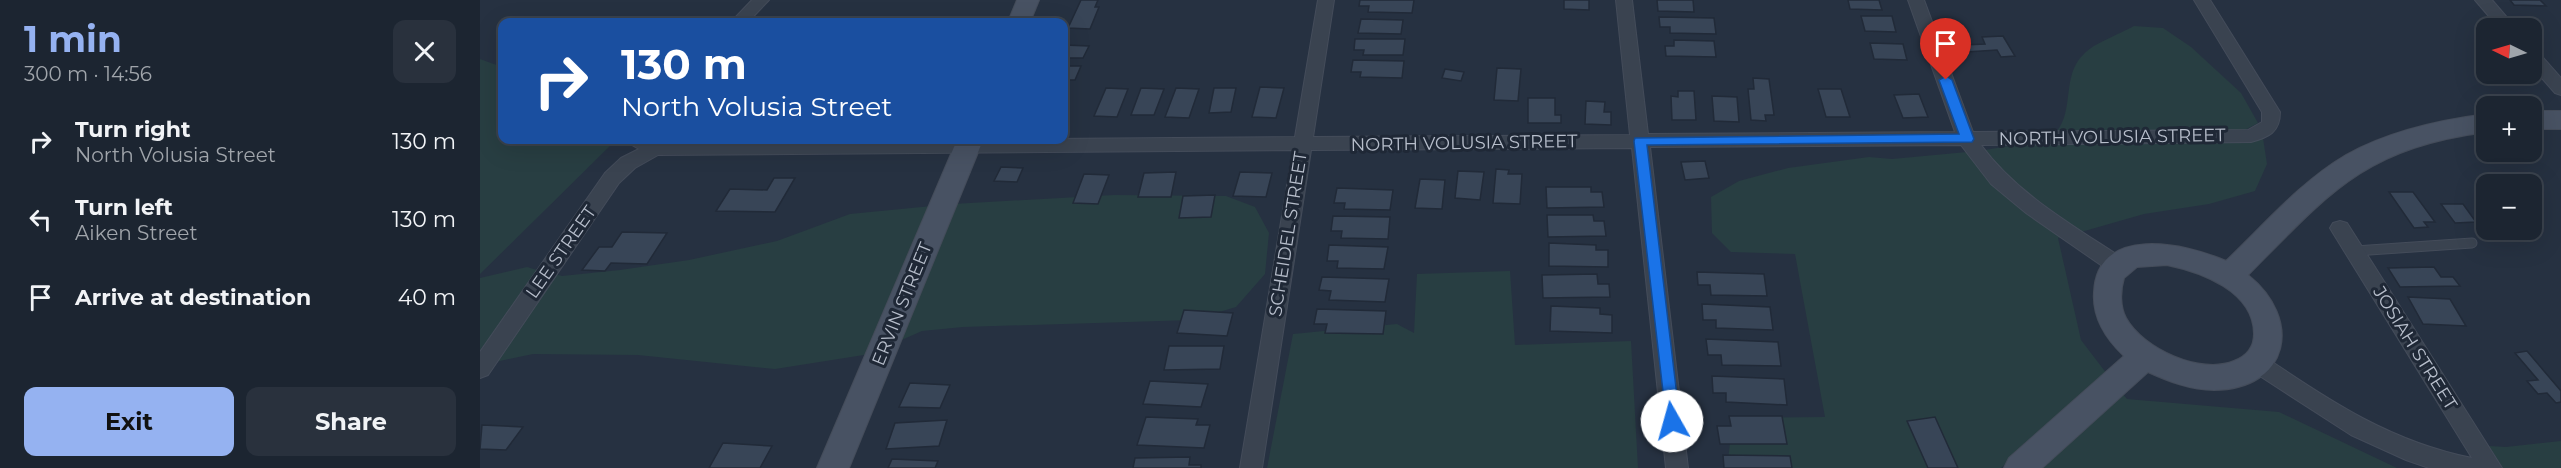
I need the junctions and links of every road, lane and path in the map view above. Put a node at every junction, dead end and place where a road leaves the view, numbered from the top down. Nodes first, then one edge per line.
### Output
1 (760, 0) edge
2 (1028, 0) edge
3 (1326, 0) edge
4 (1624, 0) edge
5 (1916, 0) edge
6 (2202, 0) edge
7 (2483, 0) edge
8 (743, 18) edge
9 (1021, 18) edge
10 (2499, 18) edge
11 (2542, 67) edge
12 (2561, 89) edge
13 (2542, 120) edge
14 (2561, 120) edge
15 (2476, 124) edge
16 (1967, 139) junction
17 (1640, 141) junction
18 (1068, 143) edge
19 (646, 144) edge
20 (969, 144) edge
21 (1303, 144) junction
22 (2340, 228) dead end
23 (2472, 243) dead end
24 (2355, 251) junction
25 (2118, 266) junction
26 (2229, 276) junction
27 (2145, 356) junction
28 (2258, 363) junction
29 (480, 369) edge
30 (833, 468) edge
31 (1251, 468) edge
32 (1677, 468) edge
33 (2020, 468) edge
34 (2472, 468) edge
35 (2491, 468) edge

1 - 8 street
2 - 9 street
3 - 21 street, SCHEIDEL STREET
4 - 17 street
5 - 16 street
6 - 16 street, NORTH VOLUSIA STREET
7 - 10 street
11 - 12 street
13 - 14 street
15 - 26 street
16 - 17 street, NORTH VOLUSIA STREET
16 - 25 street
17 - 21 street, NORTH VOLUSIA STREET
17 - 32 street
18 - 21 street, NORTH VOLUSIA STREET
19 - 29 street, LEE STREET
20 - 30 street, ERVIN STREET
21 - 31 street, SCHEIDEL STREET
22 - 24 street, JOSIAH STREET
23 - 24 lane
24 - 35 street, JOSIAH STREET
25 - 26 street
25 - 27 street
26 - 28 street
27 - 28 street
27 - 33 street
28 - 34 street

